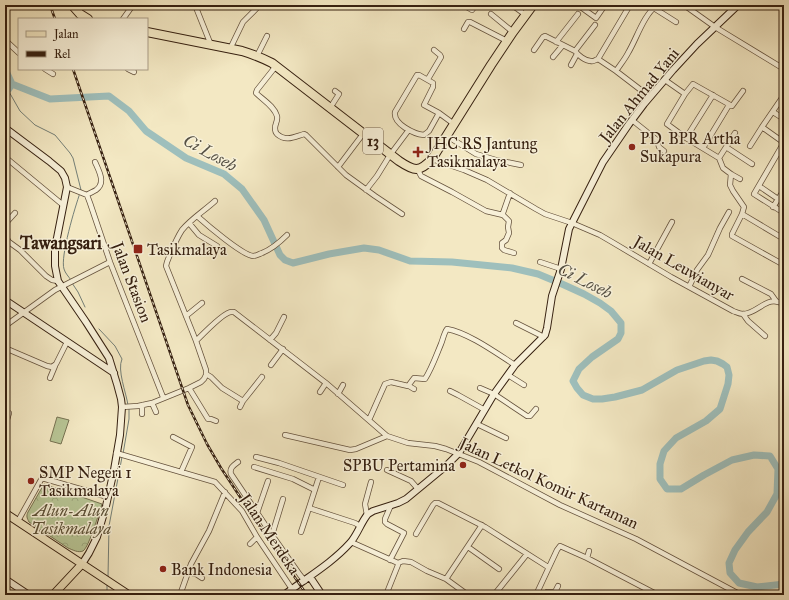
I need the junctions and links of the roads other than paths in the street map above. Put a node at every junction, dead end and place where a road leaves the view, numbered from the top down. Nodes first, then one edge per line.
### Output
1 (72, 5) edge
2 (132, 5) edge
3 (195, 5) edge
4 (260, 5) edge
5 (268, 5) edge
6 (274, 5) edge
7 (463, 5) edge
8 (476, 5) edge
9 (512, 5) edge
10 (533, 5) edge
11 (578, 5) edge
12 (605, 5) edge
13 (630, 5) edge
14 (684, 5) edge
15 (738, 5) edge
16 (653, 6) edge
17 (491, 14) dead end
18 (578, 14) dead end
19 (526, 15) junction
20 (79, 16) edge
21 (124, 18) edge
22 (676, 22) dead end
23 (595, 25) dead end
24 (716, 27) junction
25 (464, 29) dead end
26 (148, 32) edge
27 (513, 32) junction
28 (267, 36) dead end
29 (5, 40) edge
30 (507, 42) junction
31 (556, 42) junction
32 (211, 45) junction
33 (562, 45) junction
34 (230, 49) junction
35 (434, 50) dead end
36 (534, 50) dead end
37 (18, 52) edge
38 (576, 53) junction
39 (257, 56) junction
40 (553, 57) dead end
41 (598, 59) junction
42 (570, 65) dead end
43 (276, 66) junction
44 (784, 69) edge
45 (47, 70) edge
46 (130, 70) edge
47 (616, 71) junction
48 (134, 72) dead end
49 (53, 74) dead end
50 (428, 79) junction
51 (665, 80) junction
52 (743, 90) dead end
53 (335, 91) dead end
54 (685, 94) junction
55 (713, 95) junction
56 (784, 95) edge
57 (650, 97) junction
58 (729, 105) junction
59 (330, 108) junction
60 (773, 112) junction
61 (439, 113) junction
62 (784, 119) edge
63 (632, 120) junction
64 (454, 124) junction
65 (5, 128) edge
66 (762, 128) junction
67 (408, 130) junction
68 (735, 133) dead end
69 (363, 134) junction
70 (447, 136) junction
71 (686, 138) junction
72 (750, 146) dead end
73 (726, 147) junction
74 (703, 148) junction
75 (664, 151) dead end
76 (390, 155) junction
77 (5, 157) edge
78 (719, 158) junction
79 (432, 159) junction
80 (96, 162) dead end
81 (752, 164) dead end
82 (521, 165) dead end
83 (338, 166) junction
84 (418, 170) junction
85 (731, 174) junction
86 (740, 179) dead end
87 (759, 186) junction
88 (67, 187) junction
89 (366, 190) junction
90 (784, 190) edge
91 (82, 193) junction
92 (510, 193) junction
93 (778, 199) junction
94 (215, 201) dead end
95 (63, 205) junction
96 (774, 206) junction
97 (729, 212) dead end
98 (784, 212) edge
99 (15, 213) dead end
100 (402, 214) dead end
101 (742, 214) junction
102 (503, 215) junction
103 (197, 216) junction
104 (672, 222) dead end
105 (189, 223) junction
106 (572, 223) junction
107 (5, 224) edge
108 (287, 235) dead end
109 (5, 236) edge
110 (784, 239) edge
111 (9, 242) junction
112 (217, 246) dead end
113 (5, 247) edge
114 (514, 253) dead end
115 (110, 262) junction
116 (540, 262) dead end
117 (649, 264) junction
118 (784, 265) edge
119 (560, 272) junction
120 (742, 279) dead end
121 (60, 284) junction
122 (689, 287) junction
123 (5, 300) edge
124 (776, 301) junction
125 (202, 303) dead end
126 (784, 305) edge
127 (24, 312) junction
128 (743, 314) junction
129 (186, 316) junction
130 (284, 317) dead end
131 (516, 323) dead end
132 (5, 326) edge
133 (765, 336) dead end
134 (544, 337) junction
135 (270, 340) junction
136 (196, 341) junction
137 (67, 342) junction
138 (5, 348) edge
139 (283, 349) junction
140 (271, 365) dead end
141 (515, 365) junction
142 (55, 366) junction
143 (114, 374) junction
144 (206, 374) junction
145 (508, 375) junction
146 (262, 377) dead end
147 (50, 378) dead end
148 (326, 383) junction
149 (343, 385) dead end
150 (524, 385) dead end
151 (409, 386) junction
152 (189, 388) junction
153 (480, 388) dead end
154 (414, 389) dead end
155 (450, 391) dead end
156 (320, 392) dead end
157 (338, 394) junction
158 (494, 394) junction
159 (164, 397) junction
160 (243, 402) junction
161 (152, 403) junction
162 (142, 405) junction
163 (126, 407) junction
164 (240, 407) dead end
165 (536, 409) dead end
166 (485, 410) junction
167 (156, 412) dead end
168 (9, 413) dead end
169 (142, 414) dead end
170 (369, 420) junction
171 (216, 421) dead end
172 (477, 424) junction
173 (5, 426) edge
174 (285, 435) dead end
175 (387, 436) junction
176 (173, 437) dead end
177 (506, 438) dead end
178 (118, 453) junction
179 (459, 453) junction
180 (256, 457) dead end
181 (238, 462) dead end
182 (254, 467) dead end
183 (388, 470) dead end
184 (181, 472) junction
185 (319, 477) junction
186 (268, 481) dead end
187 (371, 482) dead end
188 (343, 484) dead end
189 (418, 489) junction
190 (315, 490) junction
191 (224, 492) junction
192 (108, 497) junction
193 (283, 499) dead end
194 (392, 505) junction
195 (309, 508) junction
196 (5, 513) edge
197 (257, 513) junction
198 (367, 515) junction
199 (18, 521) junction
200 (482, 525) junction
201 (360, 526) junction
202 (301, 532) dead end
203 (416, 534) dead end
204 (272, 535) junction
205 (257, 537) junction
206 (351, 542) junction
207 (250, 544) dead end
208 (468, 547) junction
209 (589, 551) dead end
210 (527, 554) junction
211 (587, 558) junction
212 (390, 560) junction
213 (82, 564) junction
214 (398, 564) junction
215 (548, 567) junction
216 (499, 569) dead end
217 (188, 572) junction
218 (202, 578) dead end
219 (5, 579) edge
220 (308, 579) junction
221 (446, 579) junction
222 (558, 586) dead end
223 (294, 588) junction
224 (29, 595) edge
225 (53, 595) edge
226 (129, 595) edge
227 (180, 595) edge
228 (284, 595) edge
229 (322, 595) edge
230 (386, 595) edge
231 (468, 595) edge
232 (494, 595) edge
233 (536, 595) edge
234 (545, 595) edge
235 (658, 595) edge
236 (741, 595) edge

1 - 20 highway
2 - 21 street
3 - 32 street
4 - 34 street
5 - 6 street
7 - 8 street
9 - 19 street
10 - 19 highway
11 - 12 street
13 - 41 street
14 - 24 street
15 - 24 street, Jalan Ahmad Yani
16 - 22 street
16 - 47 street
17 - 27 street
18 - 31 street
19 - 27 highway
23 - 38 street
24 - 44 street
24 - 51 street, Jalan Ahmad Yani
25 - 30 street
26 - 32 highway, 13
27 - 30 highway
28 - 39 street
29 - 37 street
30 - 64 highway
31 - 33 street
31 - 36 street
32 - 34 highway, 13
33 - 38 street
33 - 40 street
34 - 39 highway, 13
35 - 50 street
38 - 41 street
38 - 42 street
39 - 43 highway, 13
41 - 47 street
43 - 59 highway, 13
43 - 83 street
45 - 49 street
46 - 48 street
47 - 57 street
50 - 61 street
50 - 67 street
51 - 54 street
51 - 57 street, Jalan Ahmad Yani
52 - 58 street
53 - 59 street
54 - 55 street
54 - 71 street
55 - 58 street
55 - 71 street
56 - 60 street
57 - 63 street, Jalan Ahmad Yani
58 - 74 street
59 - 69 highway, 13
60 - 62 street
60 - 66 street
61 - 64 street
61 - 67 street
63 - 75 street
63 - 106 street, Jalan Ahmad Yani
64 - 70 highway
65 - 88 street
66 - 72 street
66 - 87 street
67 - 76 street
68 - 73 street
69 - 76 highway, 13
69 - 83 street
70 - 79 highway
70 - 82 street
71 - 74 street
73 - 78 street
73 - 81 street
74 - 78 street
76 - 84 highway, 13
76 - 89 street
77 - 95 street
78 - 85 street
79 - 84 highway
79 - 92 street, Jalan Leuwianyar
80 - 91 street
83 - 89 street
84 - 102 street
85 - 86 street
85 - 101 street
87 - 93 street
87 - 96 street
88 - 91 street
88 - 95 street
89 - 100 street
90 - 93 street
91 - 115 street, Jalan Stasion
92 - 102 street
92 - 106 street, Jalan Leuwianyar
93 - 96 street
94 - 103 street
95 - 121 street
96 - 98 street
97 - 122 street
99 - 107 street
101 - 110 street
101 - 118 street
102 - 114 street
103 - 105 street
103 - 108 street
104 - 117 street
105 - 112 street
105 - 129 street
106 - 117 street, Jalan Leuwianyar
106 - 119 street, Jalan Ahmad Yani
109 - 111 street
111 - 113 street
111 - 121 street
115 - 121 street
115 - 159 street, Jalan Stasion
116 - 119 street
117 - 122 street, Jalan Leuwianyar
119 - 134 street, Jalan Ahmad Yani
120 - 124 street
121 - 127 street
121 - 143 street
122 - 128 street, Jalan Leuwianyar
123 - 127 street
124 - 126 street
124 - 128 street, Jalan Leuwianyar
125 - 129 street
127 - 132 street
127 - 137 street
128 - 133 street
129 - 136 street
130 - 135 street
131 - 134 street
134 - 141 street
135 - 136 street, Jalan Letkol Komir Kartaman
135 - 139 street, Jalan Letkol Komir Kartaman
136 - 144 street
137 - 142 street
137 - 143 street
138 - 142 street
139 - 140 street
139 - 148 street, Jalan Letkol Komir Kartaman
141 - 145 street
141 - 151 street
142 - 147 street
143 - 163 street
144 - 152 street
144 - 160 street
145 - 150 street
145 - 158 street
146 - 160 street
148 - 156 street
148 - 157 street, Jalan Letkol Komir Kartaman
149 - 157 street
151 - 154 street
151 - 170 street
152 - 159 street
152 - 171 street
153 - 158 street
155 - 166 street
157 - 170 street, Jalan Letkol Komir Kartaman
158 - 165 street
158 - 166 street
159 - 161 street
160 - 164 street
161 - 162 street
161 - 167 street
162 - 163 street
162 - 169 street
163 - 178 street
166 - 172 street
168 - 173 street
170 - 175 street, Jalan Letkol Komir Kartaman
172 - 177 street
172 - 179 street
174 - 175 street
175 - 179 street, Jalan Letkol Komir Kartaman
176 - 184 street
178 - 184 street, Jalan Merdeka
178 - 192 street
179 - 189 street
179 - 236 street, Jalan Letkol Komir Kartaman
180 - 185 street
181 - 197 street
182 - 190 street
183 - 189 street
184 - 191 street, Jalan Merdeka
185 - 188 street
185 - 190 street
186 - 197 street
187 - 198 street
189 - 194 street
190 - 195 street
191 - 205 street, Jalan Merdeka
191 - 217 street
192 - 199 street
192 - 213 street
193 - 204 street
194 - 198 street
194 - 212 street
195 - 201 street
195 - 202 street
196 - 199 main road
197 - 204 street
198 - 201 street
199 - 213 main road
200 - 203 street
200 - 208 street
200 - 210 street
201 - 206 street
204 - 220 street
205 - 207 street
205 - 223 street, Jalan Merdeka
206 - 212 street
206 - 220 street
208 - 216 street
208 - 221 street
209 - 211 street
210 - 215 street
210 - 232 street
211 - 215 street
211 - 235 street
212 - 214 street
213 - 225 main road
213 - 226 main road
214 - 221 street
214 - 230 street
215 - 233 street
217 - 218 street
217 - 227 street
219 - 224 street
220 - 223 street
220 - 229 street
221 - 231 street
222 - 234 street
223 - 228 street

